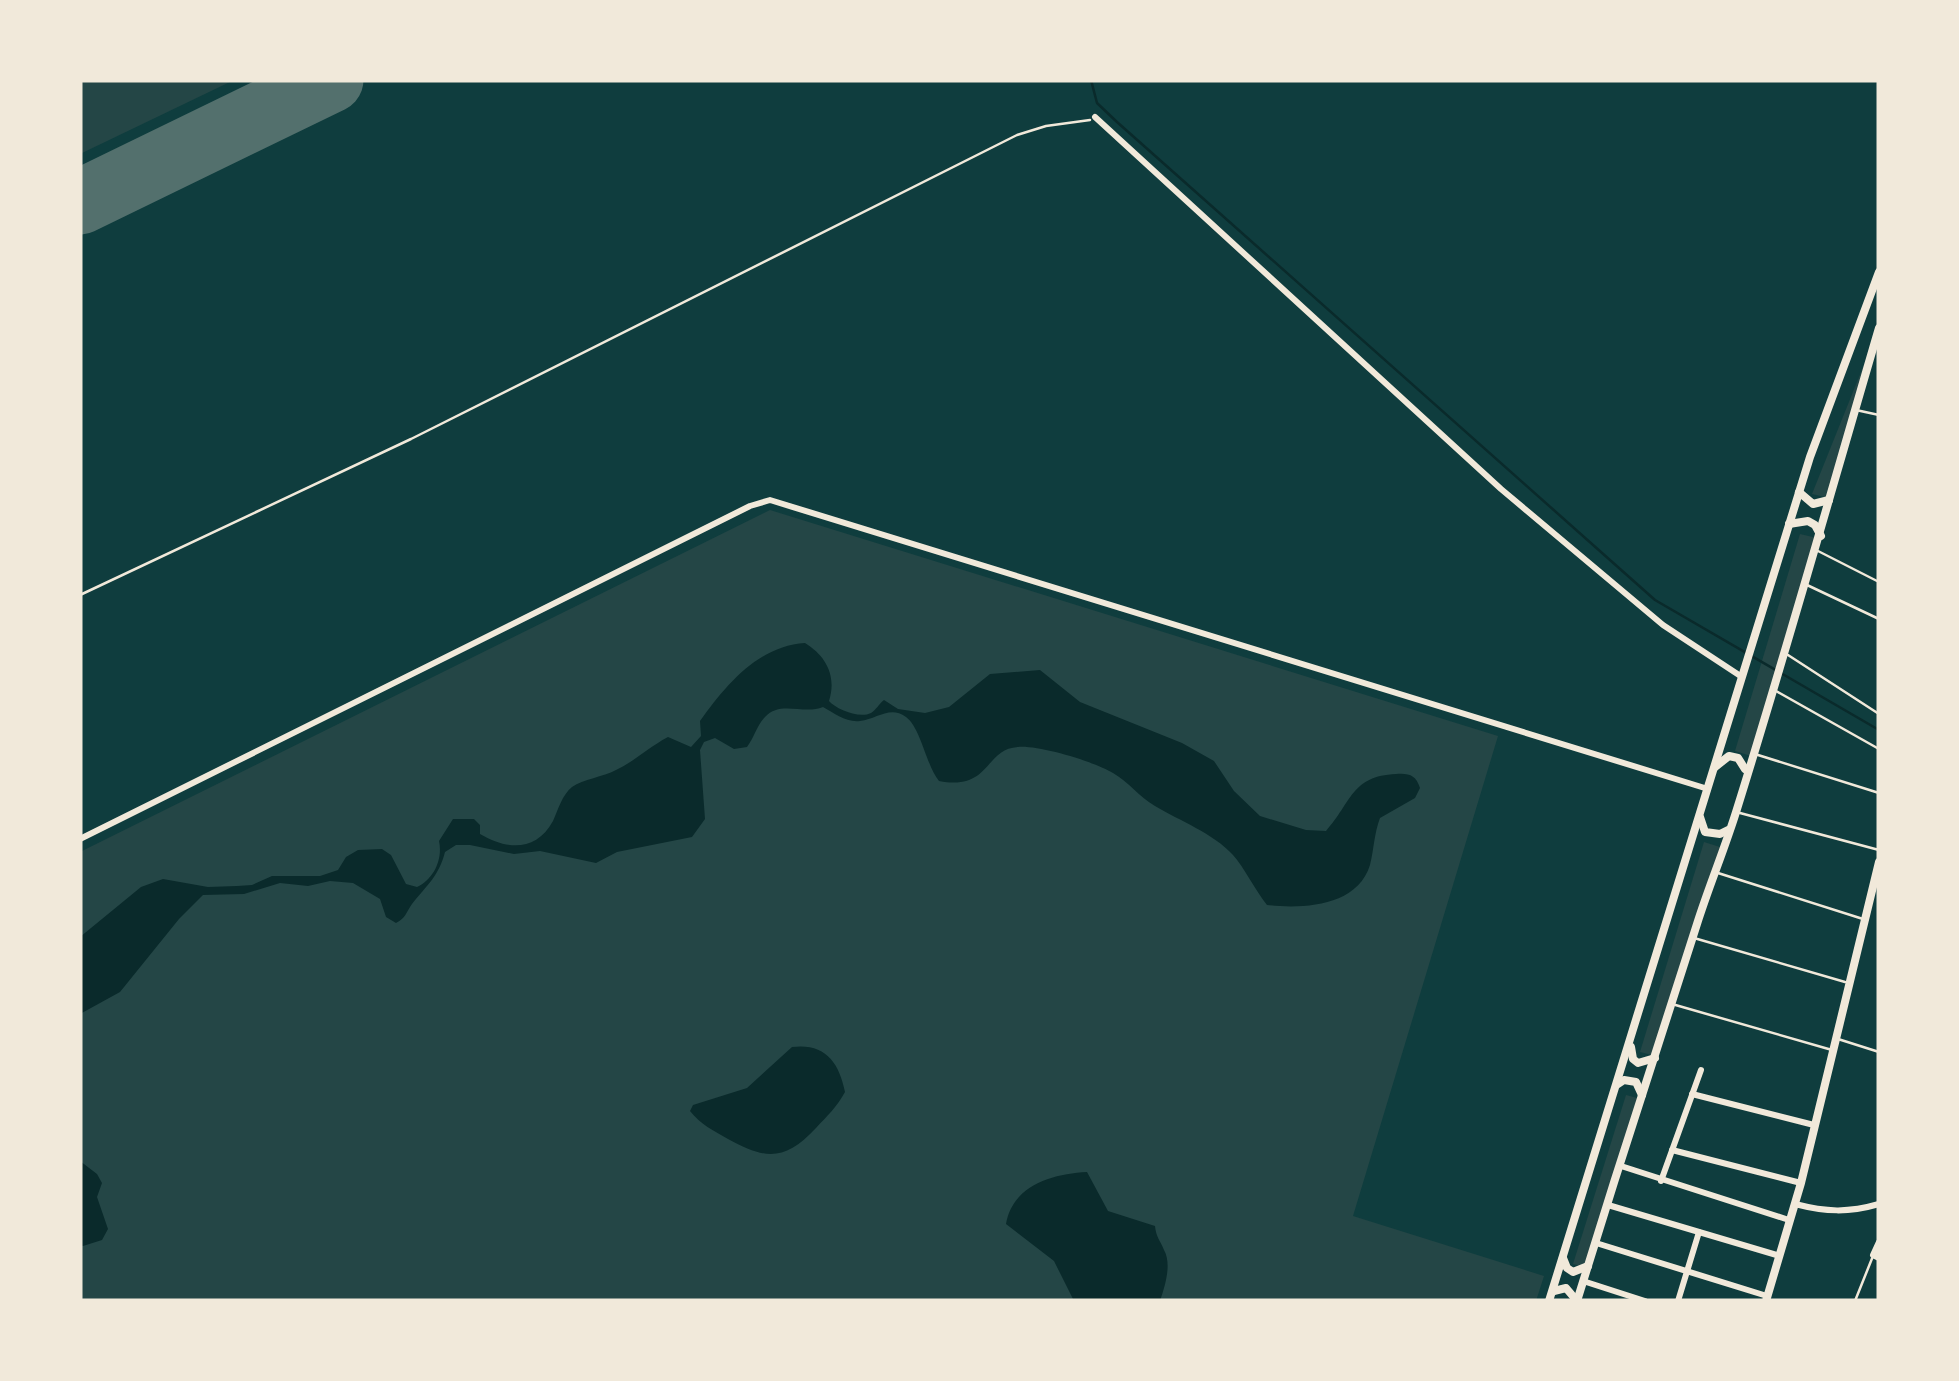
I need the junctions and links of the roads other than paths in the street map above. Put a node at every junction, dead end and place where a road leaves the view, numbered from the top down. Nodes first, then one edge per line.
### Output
1 (1093, 119) joint
2 (1879, 272) edge
3 (1879, 331) edge
4 (1854, 409) junction
5 (1879, 415) edge
6 (1799, 492) junction
7 (1830, 500) junction
8 (1789, 524) junction
9 (1821, 536) junction
10 (1816, 550) junction
11 (1879, 582) edge
12 (1806, 584) junction
13 (80, 595) edge
14 (1879, 620) edge
15 (1784, 653) junction
16 (1742, 676) junction
17 (1772, 688) junction
18 (1879, 714) edge
19 (1879, 749) edge
20 (1752, 754) junction
21 (1715, 767) junction
22 (1746, 774) junction
23 (1708, 789) junction
24 (1879, 792) edge
25 (1736, 812) junction
26 (1700, 817) junction
27 (1728, 829) junction
28 (80, 839) edge
29 (1879, 850) edge
30 (1878, 867) edge
31 (1714, 872) junction
32 (1864, 920) junction
33 (1692, 938) junction
34 (1848, 983) junction
35 (1672, 1004) junction
36 (1836, 1039) junction
37 (1632, 1042) junction
38 (1834, 1050) junction
39 (1879, 1052) edge
40 (1655, 1058) junction
41 (1701, 1070) dead end
42 (1618, 1084) junction
43 (1692, 1094) junction
44 (1642, 1095) junction
45 (1814, 1124) junction
46 (1672, 1150) junction
47 (1622, 1166) junction
48 (1661, 1181) junction
49 (1800, 1183) junction
50 (1879, 1196) edge
51 (1795, 1204) junction
52 (1878, 1204) edge
53 (1608, 1205) junction
54 (1790, 1220) junction
55 (1699, 1232) junction
56 (1879, 1242) edge
57 (1596, 1243) junction
58 (1780, 1256) junction
59 (1876, 1257) edge
60 (1562, 1258) junction
61 (1588, 1266) junction
62 (1686, 1272) junction
63 (1583, 1282) junction
64 (1550, 1297) edge
65 (1766, 1299) edge
66 (1577, 1301) edge
67 (1644, 1301) edge
68 (1678, 1301) edge
69 (1855, 1301) edge

1 - 13 lane
1 - 16 street
2 - 6 street
3 - 4 street
4 - 5 lane
4 - 7 street
6 - 7 street
6 - 8 street
7 - 9 street
8 - 9 street
8 - 16 street
9 - 10 street
10 - 11 lane
10 - 12 street
12 - 14 lane
12 - 15 street
15 - 17 street
15 - 18 lane
16 - 21 street
17 - 19 lane
17 - 20 street
20 - 22 street
20 - 24 lane
21 - 22 street
21 - 23 street
22 - 25 street
23 - 26 street
23 - 28 street
25 - 27 street
25 - 29 lane
26 - 27 street
26 - 37 street
27 - 31 street
30 - 32 street
31 - 32 lane
31 - 33 street
32 - 34 street
33 - 34 lane
33 - 35 street
34 - 36 street
35 - 38 lane
35 - 40 street
36 - 38 street
36 - 39 lane
37 - 40 street
37 - 42 street
38 - 45 street
40 - 44 street
41 - 43 street
42 - 44 street
42 - 60 street
43 - 45 street
43 - 46 street
44 - 47 street
45 - 49 street
46 - 48 street
46 - 49 street
47 - 48 street
47 - 53 street
48 - 54 street
49 - 51 street
50 - 52 lane
51 - 52 street
51 - 54 street
53 - 55 street
53 - 57 street
54 - 58 street
55 - 58 street
55 - 62 street
56 - 59 street
57 - 61 street
57 - 62 street
58 - 65 street
59 - 69 lane
60 - 61 street
60 - 64 street
61 - 63 street
62 - 65 street
62 - 68 street
63 - 66 street
63 - 67 street
64 - 66 street

